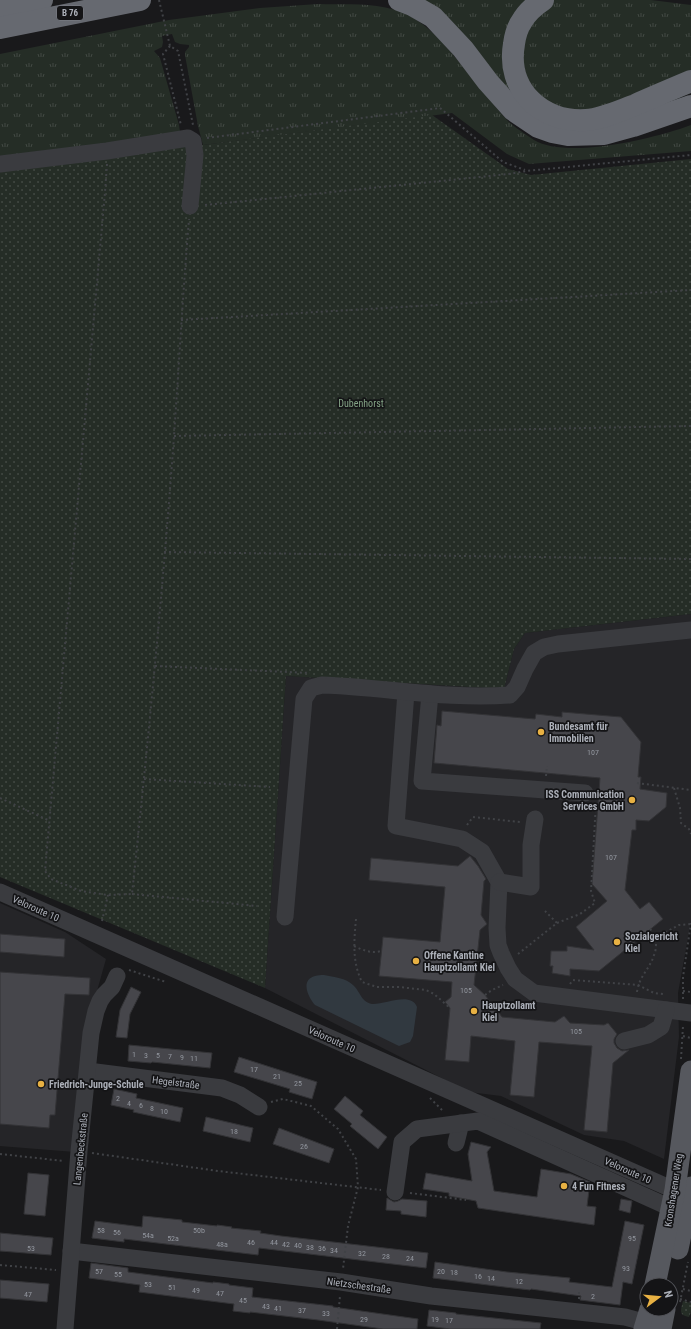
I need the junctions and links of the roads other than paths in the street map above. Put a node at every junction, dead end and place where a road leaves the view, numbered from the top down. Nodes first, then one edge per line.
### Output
1 (42, 0) edge
2 (140, 0) edge
3 (400, 0) edge
4 (543, 0) edge
5 (0, 9) edge
6 (0, 28) edge
7 (691, 81) edge
8 (691, 106) edge
9 (0, 164) edge
10 (190, 206) road end
11 (691, 630) edge
12 (406, 692) junction
13 (430, 694) junction
14 (590, 795) road end
15 (535, 819) road end
16 (499, 882) junction
17 (0, 892) edge
18 (285, 917) dead end
19 (117, 976) dead end
20 (667, 1002) junction
21 (691, 1013) edge
22 (624, 1041) dead end
23 (88, 1071) junction
24 (691, 1071) edge
25 (259, 1107) road end
26 (461, 1122) junction
27 (456, 1143) dead end
28 (677, 1184) edge
29 (395, 1192) road end
30 (671, 1208) junction
31 (71, 1250) junction
32 (657, 1277) edge
33 (668, 1277) edge
34 (639, 1315) edge
35 (65, 1329) edge

1 - 5 highway
2 - 6 highway, B 76
3 - 8 highway
4 - 7 highway
9 - 10 street
11 - 13 street
12 - 13 street
12 - 16 street
12 - 18 street
13 - 14 street
15 - 16 street
16 - 20 street
17 - 28 street, Veloroute 10
19 - 23 street, Langenbeckstraße
20 - 21 street
20 - 22 street
23 - 25 street, Hegelstraße
23 - 31 street, Langenbeckstraße
24 - 28 main road, Kronshagener Weg
26 - 27 street
26 - 29 street
26 - 30 street
28 - 30 main road, Kronshagener Weg
28 - 33 main road, Kronshagener Weg
30 - 32 main road, Kronshagener Weg
31 - 34 street, Nietzschestraße
31 - 35 street, Langenbeckstraße

